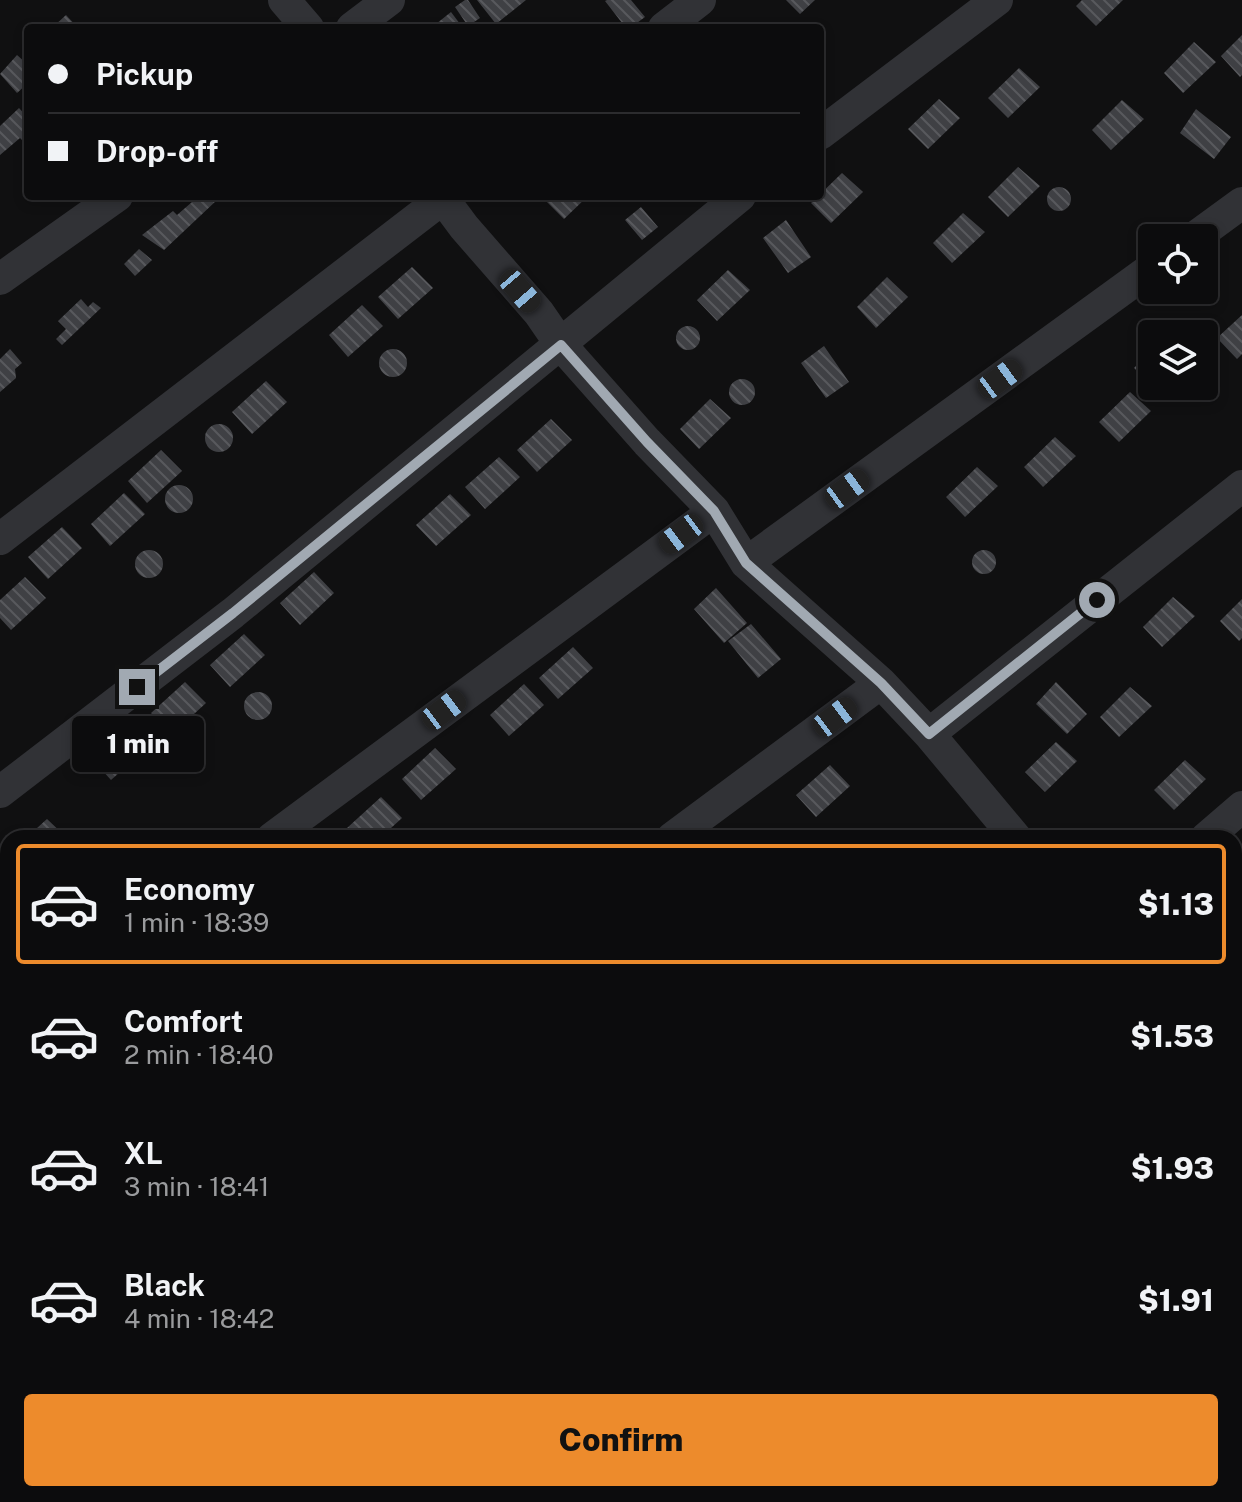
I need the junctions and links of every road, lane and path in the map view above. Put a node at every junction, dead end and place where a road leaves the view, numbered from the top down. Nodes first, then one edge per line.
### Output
1 (284, 0) edge
2 (389, 0) edge
3 (700, 0) edge
4 (997, 0) edge
5 (305, 24) edge
6 (357, 24) edge
7 (669, 24) edge
8 (824, 131) edge
9 (111, 200) edge
10 (439, 200) edge
11 (445, 200) edge
12 (735, 200) edge
13 (1242, 203) edge
14 (1213, 224) edge
15 (1138, 278) edge
16 (0, 279) edge
17 (561, 345) junction
18 (1242, 486) edge
19 (714, 511) junction
20 (0, 539) edge
21 (746, 563) junction
22 (881, 683) junction
23 (929, 734) junction
24 (0, 792) edge
25 (1242, 807) edge
26 (283, 830) edge
27 (683, 830) edge
28 (1009, 830) edge
29 (1215, 830) edge

1 - 5 street
2 - 6 street
3 - 7 street
4 - 8 street
9 - 16 street
10 - 20 street
11 - 17 street
12 - 17 street
13 - 14 street
15 - 21 street
17 - 19 street
17 - 24 street
18 - 23 street
19 - 21 street
19 - 26 street
21 - 22 street
22 - 23 street
22 - 27 street
23 - 28 street
25 - 29 street

